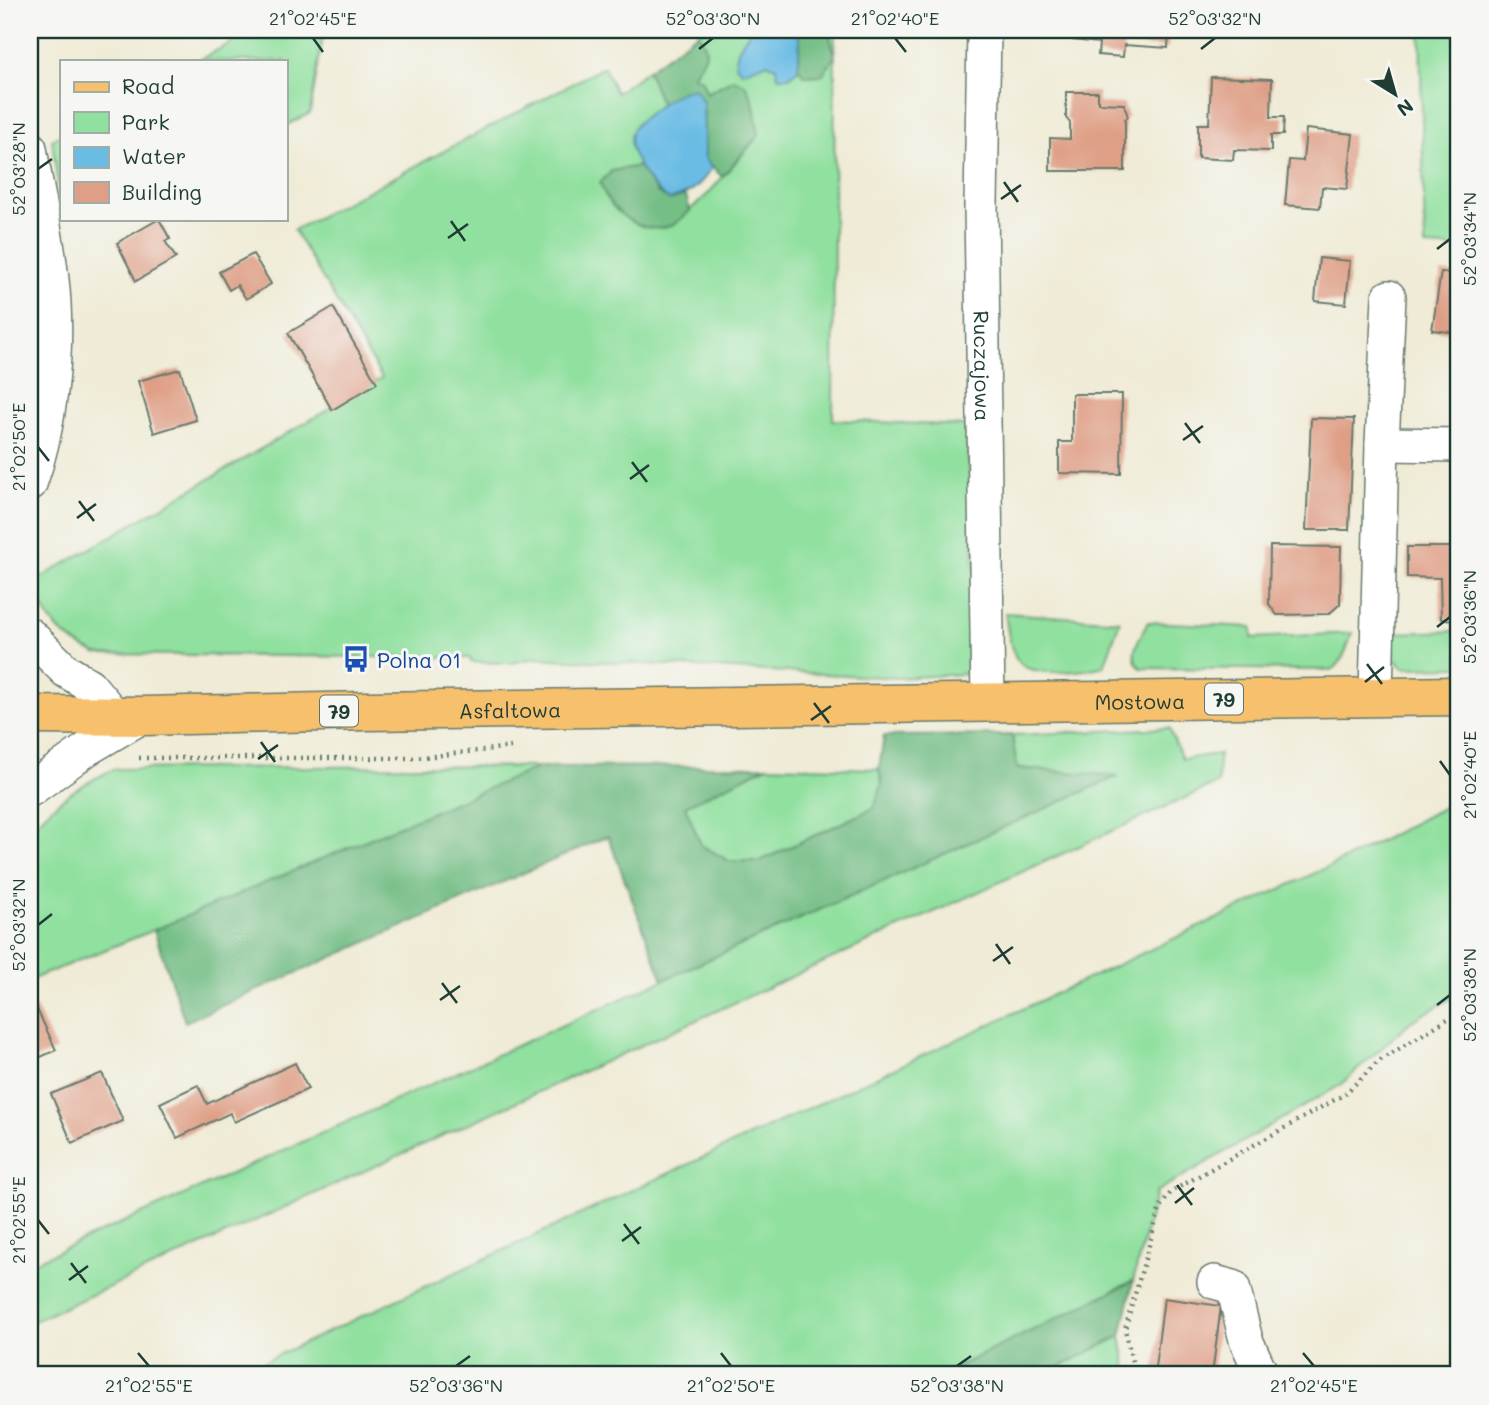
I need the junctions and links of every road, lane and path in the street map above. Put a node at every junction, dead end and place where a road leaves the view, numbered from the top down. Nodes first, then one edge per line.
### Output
1 (984, 30) edge
2 (30, 148) edge
3 (1389, 296) dead end
4 (1382, 444) junction
5 (1459, 444) edge
6 (30, 484) edge
7 (32, 537) dead end
8 (30, 544) edge
9 (30, 635) edge
10 (1376, 696) junction
11 (1459, 696) edge
12 (988, 704) junction
13 (30, 715) edge
14 (129, 716) junction
15 (30, 790) edge
16 (1459, 1012) edge
17 (1214, 1282) dead end
18 (1135, 1375) edge
19 (1262, 1375) edge

1 - 12 street, Ruczajowa
2 - 6 street
3 - 4 street
4 - 5 street
4 - 10 street
7 - 8 path
9 - 14 street
10 - 11 main road, Mostowa / 79
10 - 12 main road, Mostowa / 79
12 - 14 main road, Asfaltowa / 79
13 - 14 main road, Asfaltowa / 79
14 - 15 street
16 - 18 path
17 - 19 street

